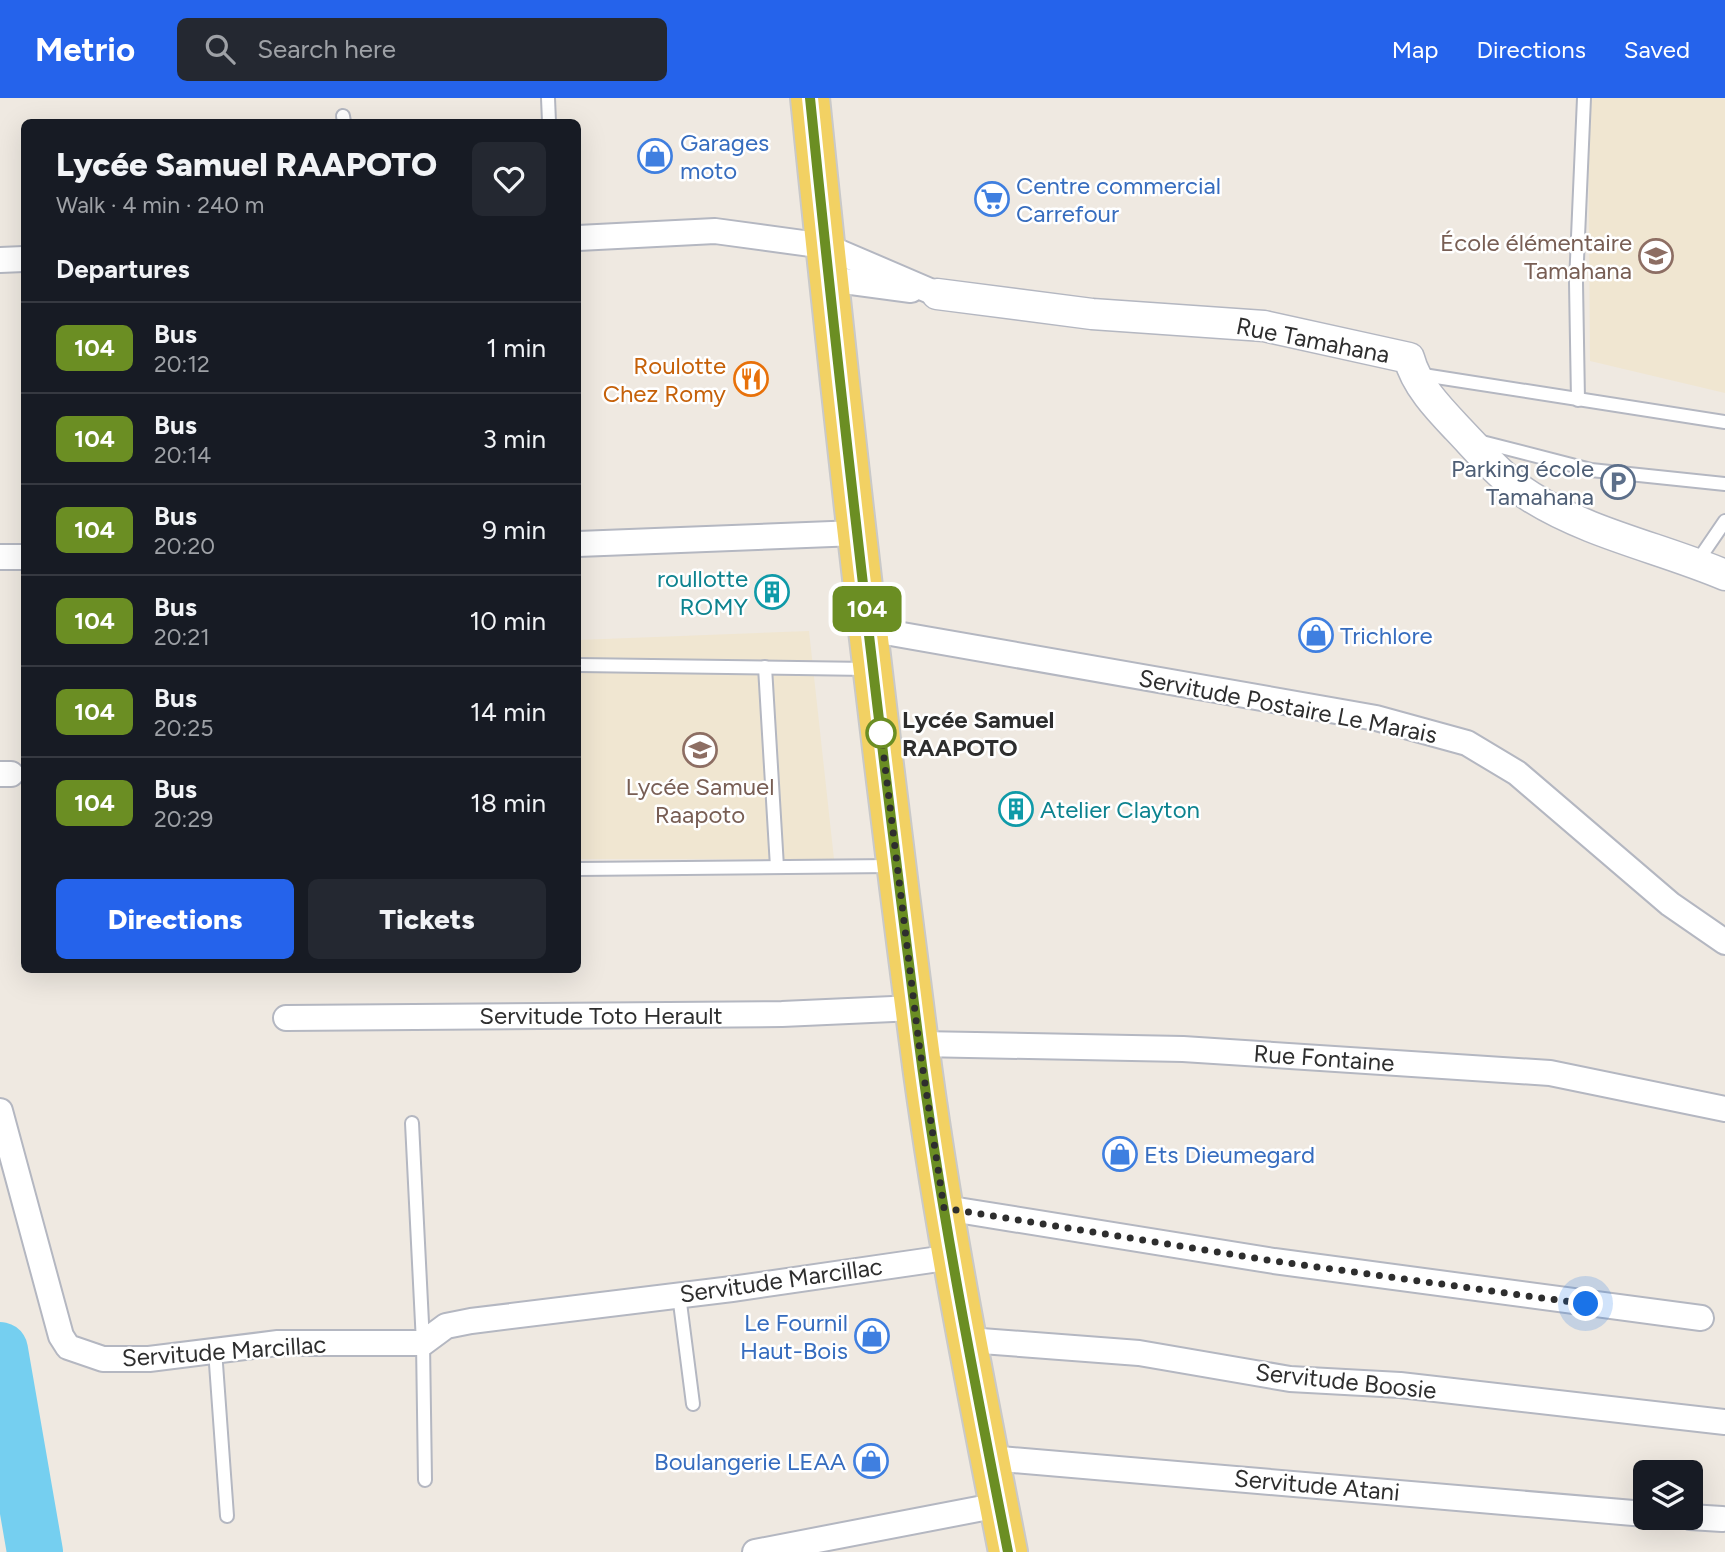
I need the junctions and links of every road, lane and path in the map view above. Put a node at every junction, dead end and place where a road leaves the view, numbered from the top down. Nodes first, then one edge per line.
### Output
1 (548, 98) edge
2 (810, 98) edge
3 (1584, 98) edge
4 (549, 119) edge
5 (581, 238) edge
6 (21, 259) edge
7 (0, 260) edge
8 (827, 263) junction
9 (937, 294) joint
10 (1413, 373) junction
11 (1578, 400) junction
12 (1725, 422) edge
13 (1467, 439) junction
14 (1725, 484) edge
15 (1725, 521) edge
16 (857, 533) junction
17 (581, 544) edge
18 (0, 557) edge
19 (21, 557) edge
20 (1696, 563) junction
21 (1725, 575) edge
22 (869, 629) junction
23 (581, 665) edge
24 (765, 667) junction
25 (873, 669) junction
26 (897, 866) junction
27 (777, 867) junction
28 (581, 869) edge
29 (1725, 942) edge
30 (286, 1018) dead end
31 (917, 1026) junction
32 (1725, 1108) edge
33 (0, 1111) edge
34 (412, 1123) dead end
35 (944, 1208) junction
36 (953, 1257) junction
37 (679, 1295) junction
38 (1701, 1318) dead end
39 (968, 1340) junction
40 (424, 1343) junction
41 (215, 1350) junction
42 (693, 1404) dead end
43 (1725, 1422) edge
44 (989, 1458) junction
45 (425, 1480) dead end
46 (999, 1505) junction
47 (1633, 1513) edge
48 (227, 1516) dead end
49 (1703, 1518) edge
50 (1722, 1519) dead end
51 (755, 1552) edge
52 (1008, 1552) edge

1 - 4 lane
2 - 8 main road
3 - 11 lane
5 - 8 street
6 - 7 street
8 - 9 street
8 - 16 main road
9 - 10 street, Rue Tamahana
10 - 11 lane
10 - 13 street, Rue Tamahana
11 - 12 lane
13 - 14 lane
13 - 20 street, Rue Tamahana
15 - 20 lane
16 - 17 street
16 - 22 main road
18 - 19 street
20 - 21 street, Rue Tamahana
22 - 25 main road
22 - 29 street, Servitude Postaire Le Marais
23 - 24 lane
24 - 25 lane
24 - 27 lane
25 - 26 main road
26 - 27 lane
26 - 31 main road
27 - 28 lane
30 - 31 street, Servitude Toto Herault
31 - 32 street, Rue Fontaine
31 - 35 main road
33 - 41 street, Servitude Marcillac
34 - 40 lane
35 - 36 main road
35 - 38 street
36 - 37 street, Servitude Marcillac
36 - 39 main road
37 - 40 street, Servitude Marcillac
37 - 42 lane
39 - 43 street, Servitude Boosie
39 - 44 main road
40 - 41 street, Servitude Marcillac
40 - 45 lane
41 - 48 lane
44 - 46 main road
44 - 47 street, Servitude Atani
46 - 51 street
46 - 52 main road
49 - 50 street

